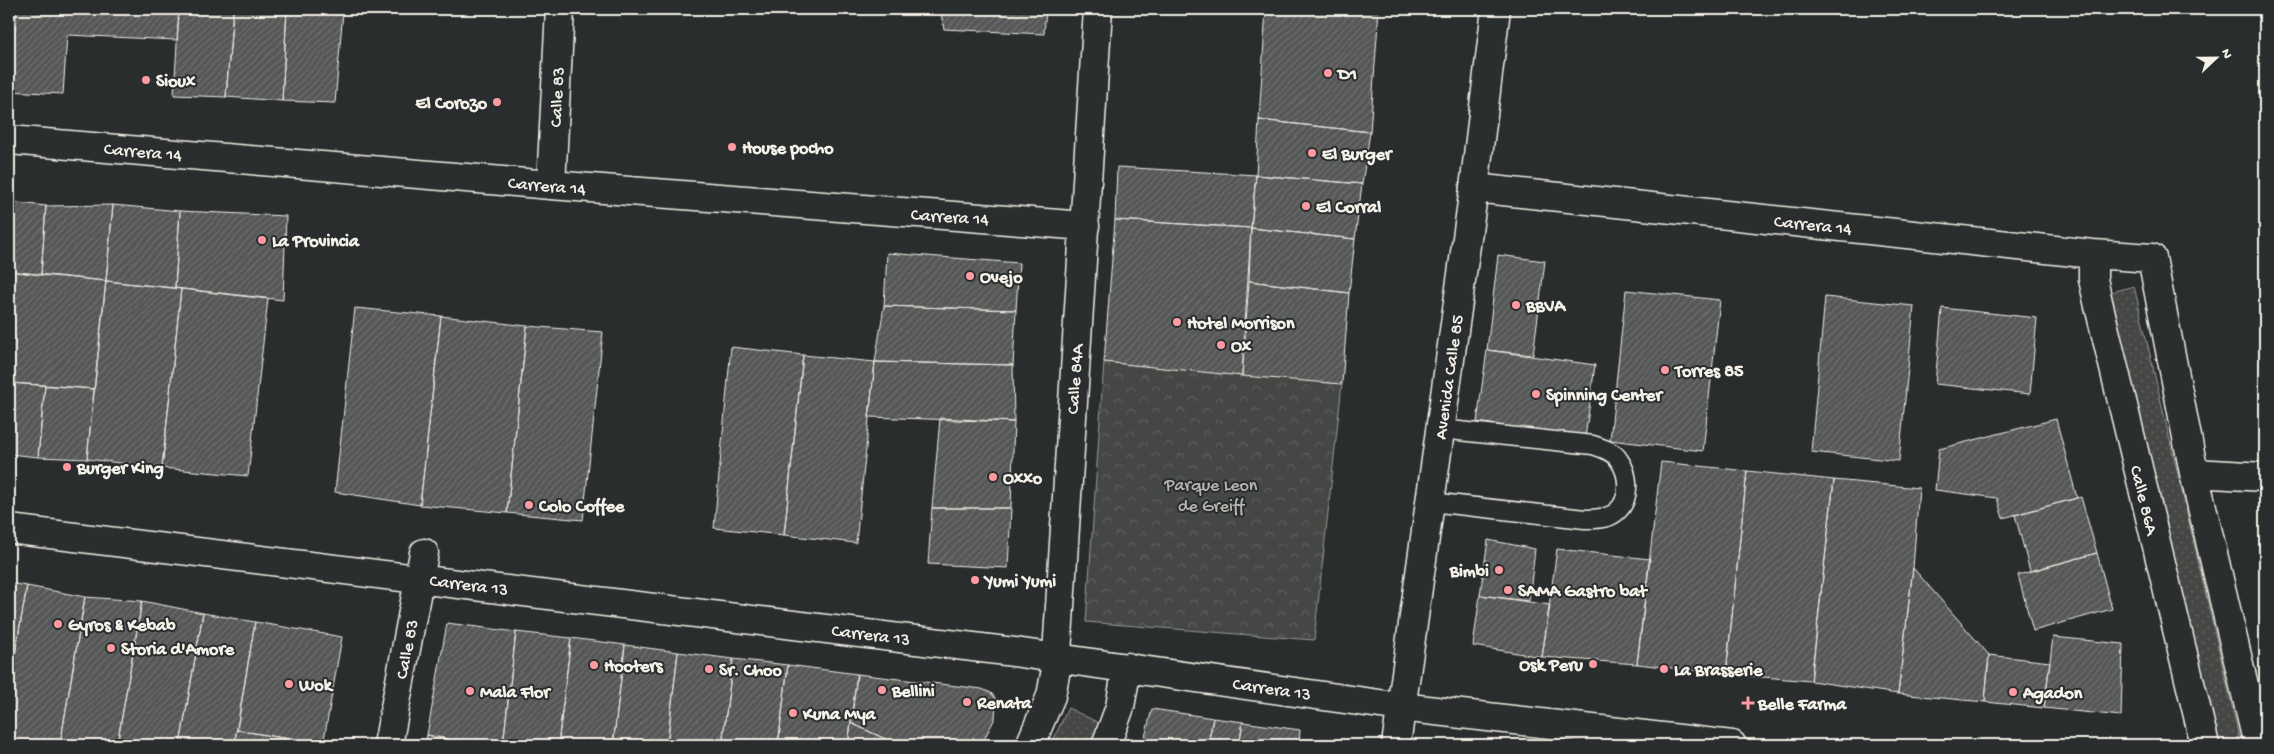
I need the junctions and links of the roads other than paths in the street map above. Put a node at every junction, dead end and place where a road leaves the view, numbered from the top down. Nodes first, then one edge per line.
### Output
1 (560, 9) edge
2 (1098, 9) edge
3 (1496, 9) edge
4 (9, 140) edge
5 (551, 186) junction
6 (1474, 188) junction
7 (1084, 226) junction
8 (2093, 254) junction
9 (1440, 429) junction
10 (2194, 473) junction
11 (2265, 477) edge
12 (1430, 502) junction
13 (9, 529) edge
14 (422, 565) junction
15 (1057, 657) junction
16 (1127, 667) junction
17 (1401, 707) junction
18 (388, 745) edge
19 (1030, 745) edge
20 (1106, 745) edge
21 (1396, 745) edge
22 (1732, 745) edge
23 (2205, 745) edge
24 (2258, 745) edge

1 - 5 street, Calle 83
2 - 7 street, Calle 84A
3 - 6 street, Avenida Calle 85
4 - 5 street, Carrera 14
5 - 7 street, Carrera 14
6 - 8 street, Carrera 14
6 - 9 street, Avenida Calle 85
7 - 15 street, Calle 84A
8 - 10 street, Carrera 14
8 - 23 street, Calle 86A
9 - 12 street, Avenida Calle 85
9 - 12 lane
10 - 11 street
10 - 24 street
12 - 17 street, Avenida Calle 85
13 - 14 street, Carrera 13
14 - 15 street, Carrera 13
14 - 18 street, Calle 83
15 - 16 street, Carrera 13
15 - 19 street, Calle 84A
16 - 17 street, Carrera 13
16 - 20 street
17 - 21 street, Avenida Calle 85
17 - 22 street, Carrera 13

